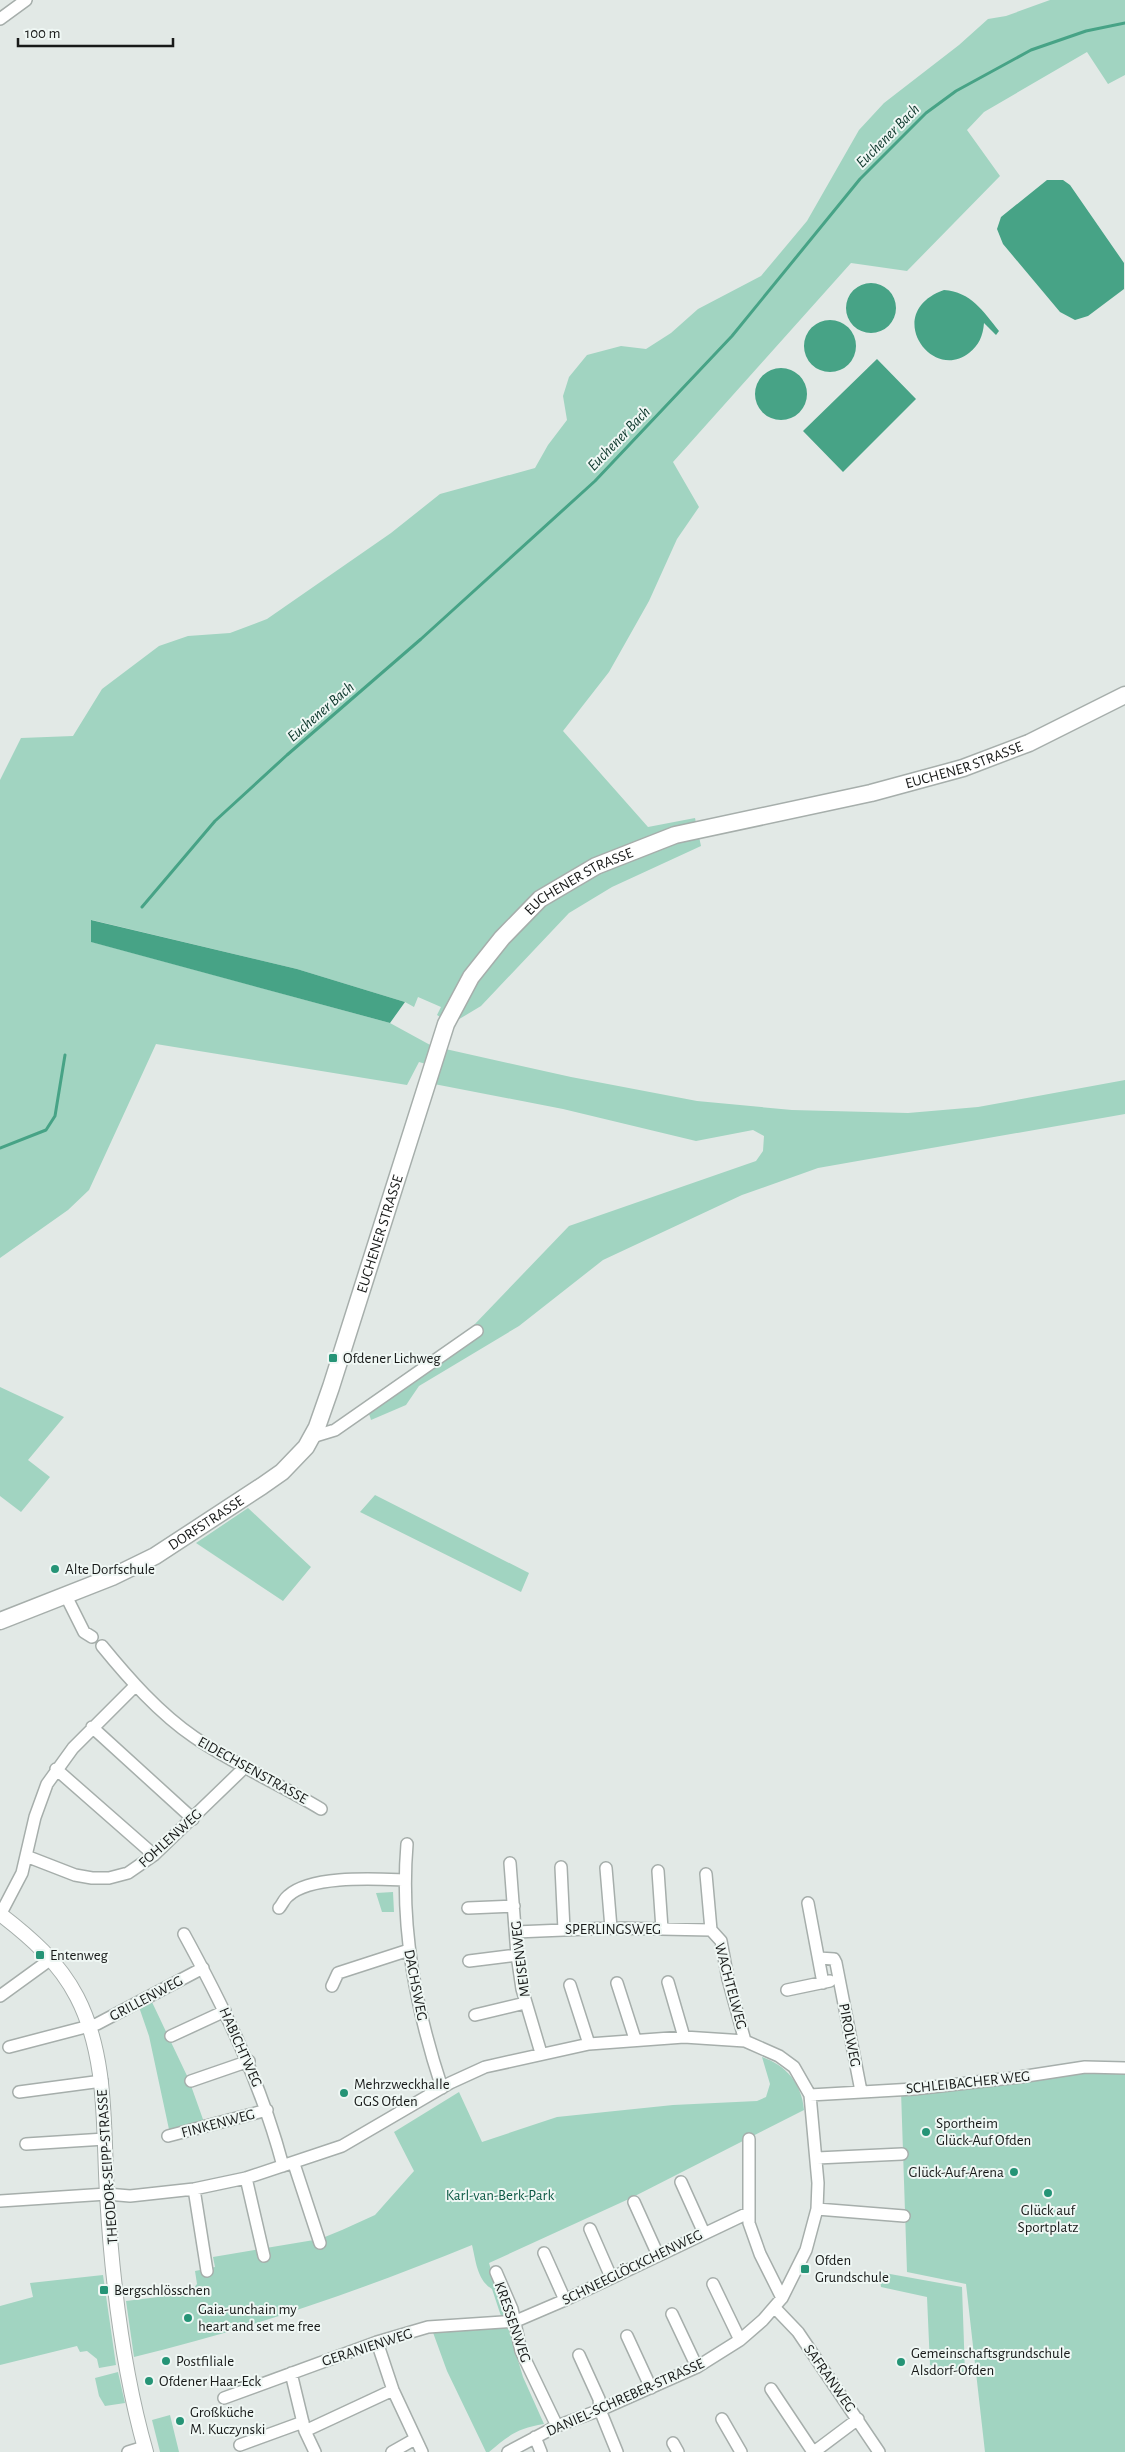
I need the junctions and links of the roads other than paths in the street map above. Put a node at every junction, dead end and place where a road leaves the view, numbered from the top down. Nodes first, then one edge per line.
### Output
1 (26, 0) edge
2 (0, 19) edge
3 (1125, 695) edge
4 (477, 1331) dead end
5 (331, 1387) joint
6 (312, 1437) junction
7 (66, 1596) junction
8 (0, 1621) edge
9 (92, 1637) dead end
10 (102, 1646) dead end
11 (135, 1686) junction
12 (92, 1728) junction
13 (244, 1768) junction
14 (56, 1769) junction
15 (321, 1809) dead end
16 (193, 1819) junction
17 (407, 1844) dead end
18 (154, 1855) junction
19 (26, 1856) junction
20 (510, 1863) dead end
21 (561, 1867) dead end
22 (606, 1868) dead end
23 (658, 1871) dead end
24 (706, 1874) dead end
25 (405, 1880) junction
26 (808, 1903) dead end
27 (514, 1906) junction
28 (279, 1908) dead end
29 (468, 1908) dead end
30 (0, 1915) edge
31 (612, 1928) junction
32 (662, 1929) junction
33 (564, 1930) junction
34 (711, 1930) junction
35 (516, 1932) junction
36 (184, 1934) dead end
37 (409, 1950) junction
38 (517, 1955) junction
39 (819, 1958) junction
40 (51, 1959) junction
41 (469, 1961) dead end
42 (203, 1968) junction
43 (839, 1980) junction
44 (617, 1982) dead end
45 (668, 1982) dead end
46 (823, 1983) junction
47 (570, 1985) dead end
48 (332, 1986) dead end
49 (788, 1990) dead end
50 (0, 1996) edge
51 (525, 2003) junction
52 (225, 2011) junction
53 (475, 2015) dead end
54 (88, 2025) junction
55 (171, 2036) dead end
56 (684, 2036) junction
57 (635, 2039) junction
58 (745, 2041) junction
59 (590, 2044) junction
60 (10, 2047) dead end
61 (540, 2053) junction
62 (249, 2061) junction
63 (1125, 2068) edge
64 (102, 2081) junction
65 (192, 2081) dead end
66 (442, 2088) junction
67 (861, 2091) junction
68 (19, 2092) dead end
69 (810, 2095) junction
70 (267, 2110) junction
71 (168, 2136) dead end
72 (105, 2139) junction
73 (749, 2139) dead end
74 (26, 2144) dead end
75 (902, 2154) dead end
76 (817, 2158) junction
77 (289, 2165) junction
78 (246, 2178) junction
79 (681, 2182) dead end
80 (194, 2189) junction
81 (107, 2194) junction
82 (0, 2201) edge
83 (634, 2202) dead end
84 (817, 2209) junction
85 (748, 2213) junction
86 (904, 2216) dead end
87 (590, 2229) dead end
88 (704, 2233) junction
89 (320, 2244) dead end
90 (544, 2253) dead end
91 (658, 2255) junction
92 (264, 2256) dead end
93 (207, 2271) dead end
94 (496, 2272) dead end
95 (611, 2277) junction
96 (713, 2284) dead end
97 (782, 2298) junction
98 (565, 2300) junction
99 (775, 2308) junction
100 (672, 2314) dead end
101 (516, 2321) junction
102 (627, 2336) dead end
103 (740, 2340) junction
104 (377, 2342) junction
105 (579, 2355) dead end
106 (697, 2367) junction
107 (291, 2373) junction
108 (651, 2388) junction
109 (771, 2389) dead end
110 (393, 2390) junction
111 (224, 2398) dead end
112 (600, 2410) junction
113 (722, 2419) dead end
114 (858, 2419) junction
115 (304, 2426) junction
116 (556, 2426) junction
117 (535, 2436) junction
118 (415, 2439) junction
119 (240, 2445) dead end
120 (145, 2449) edge
121 (128, 2452) edge
122 (315, 2452) edge
123 (392, 2452) edge
124 (422, 2452) edge
125 (508, 2452) edge
126 (541, 2452) edge
127 (618, 2452) edge
128 (741, 2452) edge
129 (814, 2452) edge
130 (879, 2452) edge

1 - 2 street
3 - 5 main road, EUCHENER STRASSE
4 - 6 street
5 - 6 main road, DORFSTRASSE
6 - 7 main road, DORFSTRASSE
7 - 8 main road, DORFSTRASSE
7 - 9 street
10 - 11 street, EIDECHSENSTRASSE
11 - 12 street
11 - 13 street, EIDECHSENSTRASSE
12 - 14 street
12 - 16 street
13 - 15 street, EIDECHSENSTRASSE
13 - 16 street, FOHLENWEG
14 - 18 street
14 - 19 street
16 - 18 street, FOHLENWEG
17 - 25 street, DACHSWEG
18 - 19 street, FOHLENWEG
19 - 30 street
20 - 27 street, MEISENWEG
21 - 33 street
22 - 31 street
23 - 32 street
24 - 34 street, WACHTELWEG
25 - 28 street
25 - 37 street, DACHSWEG
26 - 39 street
27 - 29 street
27 - 35 street, MEISENWEG
30 - 40 street, THEODOR-SEIPP-STRASSE
31 - 32 street, SPERLINGSWEG
31 - 33 street, SPERLINGSWEG
32 - 34 street, SPERLINGSWEG
33 - 35 street, SPERLINGSWEG
34 - 58 street, WACHTELWEG
35 - 38 street, MEISENWEG
36 - 42 street, HABICHTWEG
37 - 48 street
37 - 66 street, DACHSWEG
38 - 41 street
38 - 51 street, MEISENWEG
39 - 43 street, PIROLWEG
39 - 46 street
40 - 50 street
40 - 54 street, THEODOR-SEIPP-STRASSE
42 - 52 street, HABICHTWEG
42 - 54 street, GRILLENWEG
43 - 46 street
43 - 67 street, PIROLWEG
44 - 57 street
45 - 56 street
46 - 49 street
47 - 59 street
51 - 53 street
51 - 61 street, MEISENWEG
52 - 55 street
52 - 62 street, HABICHTWEG
54 - 60 street, GRILLENWEG
54 - 64 street, THEODOR-SEIPP-STRASSE
56 - 57 street
56 - 58 street
57 - 59 street
58 - 69 street
59 - 61 street
61 - 66 street
62 - 65 street
62 - 70 street, HABICHTWEG
63 - 67 street, SCHLEIBACHER WEG
64 - 68 street
64 - 72 street, THEODOR-SEIPP-STRASSE
66 - 77 street
67 - 69 street, SCHLEIBACHER WEG
69 - 76 street, DANIEL-SCHREBER-STRASSE
70 - 71 street, FINKENWEG
70 - 77 street, HABICHTWEG
72 - 74 street
72 - 81 street, THEODOR-SEIPP-STRASSE
73 - 85 street
75 - 76 street
76 - 84 street, DANIEL-SCHREBER-STRASSE
77 - 78 street
77 - 89 street, HABICHTWEG
78 - 80 street
78 - 92 street
79 - 88 street
80 - 81 street
80 - 93 street
81 - 82 street
81 - 120 street, THEODOR-SEIPP-STRASSE
83 - 91 street
84 - 86 street
84 - 97 street, DANIEL-SCHREBER-STRASSE
85 - 88 street, SCHNEEGLÖCKCHENWEG
85 - 97 street
87 - 95 street
88 - 91 street, SCHNEEGLÖCKCHENWEG
90 - 98 street
91 - 95 street, SCHNEEGLÖCKCHENWEG
94 - 101 street, KRESSENWEG
95 - 98 street, SCHNEEGLÖCKCHENWEG
96 - 103 street
97 - 99 street, DANIEL-SCHREBER-STRASSE
98 - 101 street, SCHNEEGLÖCKCHENWEG
99 - 103 street, DANIEL-SCHREBER-STRASSE
99 - 114 street, SAFRANWEG
100 - 106 street
101 - 104 street, GERANIENWEG
101 - 116 street, KRESSENWEG
102 - 108 street
103 - 106 street, DANIEL-SCHREBER-STRASSE
104 - 107 street, GERANIENWEG
104 - 110 street
105 - 112 street
106 - 108 street, DANIEL-SCHREBER-STRASSE
107 - 111 street, GERANIENWEG
107 - 115 street
108 - 112 street, DANIEL-SCHREBER-STRASSE
109 - 129 street
110 - 115 street
110 - 118 street
112 - 116 street, DANIEL-SCHREBER-STRASSE
112 - 127 street
113 - 128 street
114 - 129 street
114 - 130 street, SAFRANWEG
115 - 119 street
115 - 122 street
116 - 117 street, DANIEL-SCHREBER-STRASSE
117 - 125 street, DANIEL-SCHREBER-STRASSE
117 - 126 street
118 - 123 street
118 - 124 street
120 - 121 street

